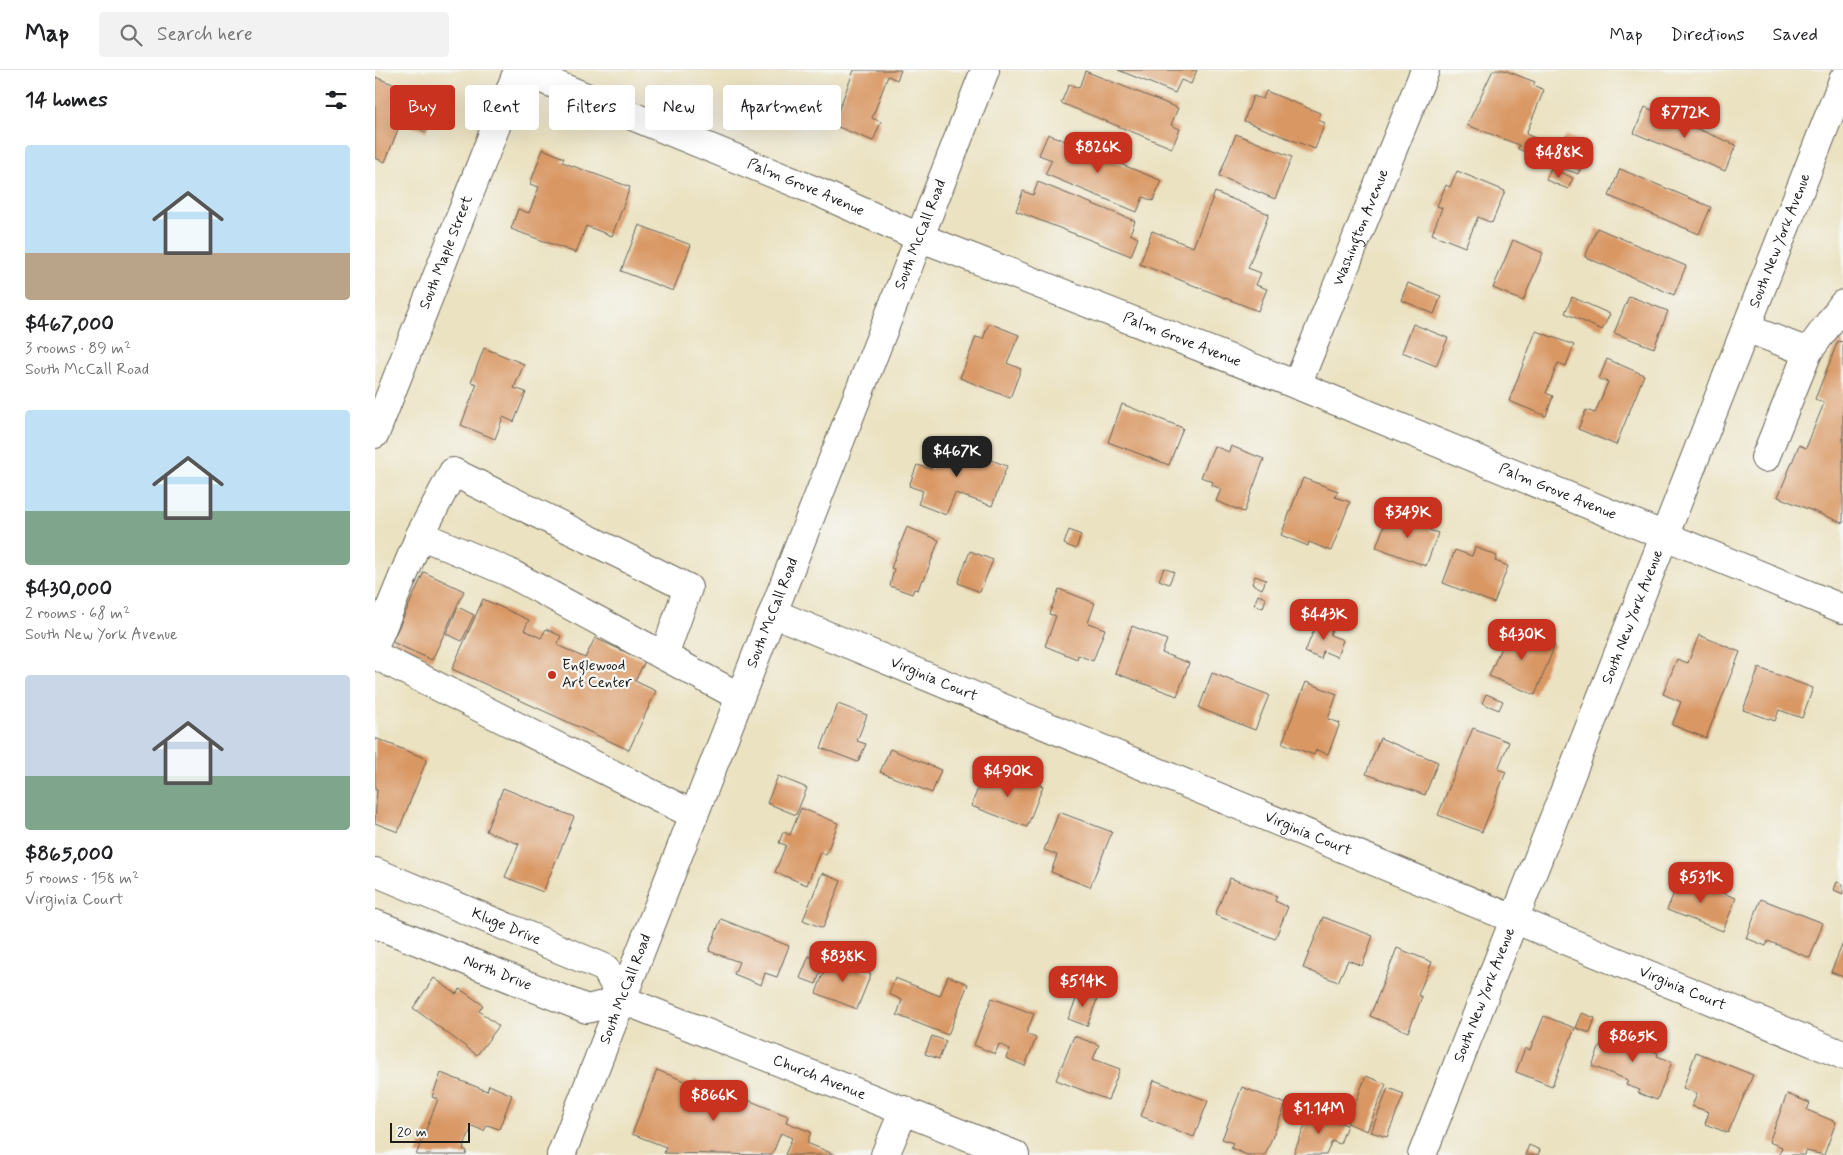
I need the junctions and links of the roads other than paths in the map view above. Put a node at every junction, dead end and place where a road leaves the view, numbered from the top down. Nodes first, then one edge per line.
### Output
1 (519, 70) edge
2 (985, 70) edge
3 (1425, 70) edge
4 (1843, 80) edge
5 (919, 236) junction
6 (1843, 304) edge
7 (1746, 328) junction
8 (1808, 352) junction
9 (1297, 385) junction
10 (375, 434) edge
11 (1765, 458) dead end
12 (420, 534) junction
13 (1663, 537) junction
14 (1843, 610) edge
15 (773, 613) junction
16 (375, 645) edge
17 (375, 655) edge
18 (664, 656) junction
19 (740, 697) junction
20 (693, 815) junction
21 (375, 872) edge
22 (1514, 920) junction
23 (375, 924) edge
24 (623, 1000) junction
25 (1843, 1055) edge
26 (904, 1110) junction
27 (561, 1155) edge
28 (885, 1155) edge
29 (1015, 1155) edge
30 (1422, 1155) edge

1 - 5 street, Palm Grove Avenue
1 - 10 street, South Maple Street
2 - 5 street, South McCall Road
3 - 9 street, Washington Avenue
4 - 7 street, South New York Avenue
5 - 9 street, Palm Grove Avenue
5 - 15 street, South McCall Road
6 - 8 street
7 - 8 street
7 - 13 street, South New York Avenue
8 - 11 street
9 - 13 street, Palm Grove Avenue
12 - 16 street
12 - 18 street
12 - 18 street
13 - 14 street, Palm Grove Avenue
13 - 22 street, South New York Avenue
15 - 19 street, South McCall Road
15 - 22 street, Virginia Court
17 - 20 street
18 - 19 street
19 - 20 street, South McCall Road
20 - 24 street, South McCall Road
21 - 24 street, Kluge Drive
22 - 25 street, Virginia Court
22 - 30 street, South New York Avenue
23 - 24 street, North Drive
24 - 26 street, Church Avenue
24 - 27 street, South McCall Road
26 - 28 street
26 - 29 street, Church Avenue

